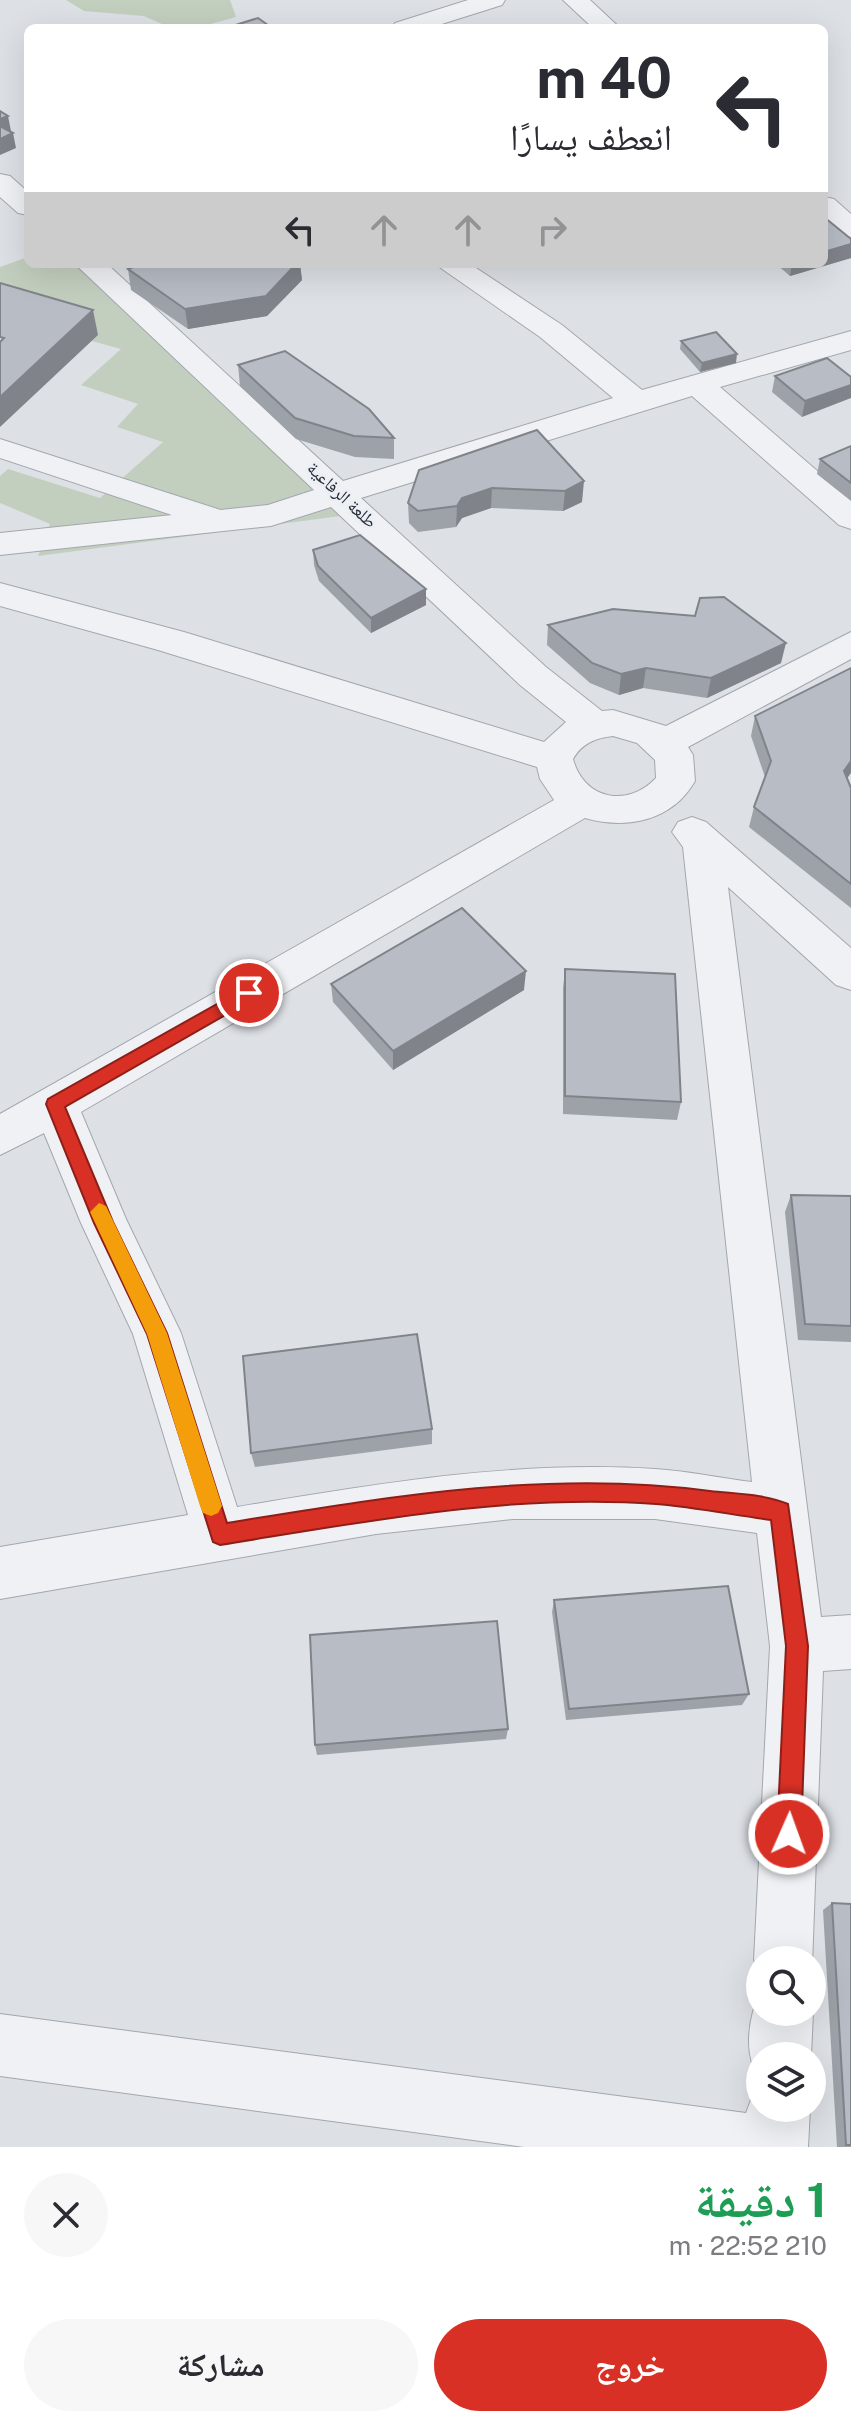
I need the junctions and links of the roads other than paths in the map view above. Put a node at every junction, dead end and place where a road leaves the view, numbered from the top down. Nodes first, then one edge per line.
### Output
1 (493, 0) edge
2 (575, 0) edge
3 (417, 24) edge
4 (603, 24) edge
5 (5, 170) edge
6 (24, 201) edge
7 (828, 208) edge
8 (851, 228) edge
9 (94, 268) edge
10 (456, 268) edge
11 (851, 340) edge
12 (697, 384) junction
13 (637, 402) junction
14 (0, 448) edge
15 (340, 493) junction
16 (851, 518) edge
17 (219, 520) junction
18 (0, 544) edge
19 (0, 594) edge
20 (851, 644) edge
21 (594, 725) junction
22 (665, 743) junction
23 (554, 759) junction
24 (582, 802) junction
25 (656, 802) junction
26 (702, 840) junction
27 (851, 973) edge
28 (55, 1104) junction
29 (0, 1136) edge
30 (781, 1511) junction
31 (220, 1535) junction
32 (0, 1573) edge
33 (851, 1642) edge
34 (797, 1646) junction
35 (785, 1946) edge
36 (0, 2045) edge
37 (777, 2122) edge
38 (759, 2147) edge
39 (776, 2147) edge

1 - 3 street
2 - 4 street
5 - 6 street
7 - 8 street
9 - 15 street, طلعة الرفاعية
10 - 13 street
11 - 12 street
12 - 13 street
12 - 16 street
13 - 15 street
14 - 17 street
15 - 17 street
15 - 21 street, طلعة الرفاعية
17 - 18 street
19 - 23 street
20 - 22 street
21 - 22 street
21 - 23 street
22 - 25 street
23 - 24 street
24 - 25 street
24 - 28 street
25 - 26 street
26 - 27 street
26 - 30 street
28 - 29 street
28 - 31 street
30 - 31 street
30 - 34 street
31 - 32 street
33 - 34 street
34 - 35 street
36 - 38 street
37 - 39 street

